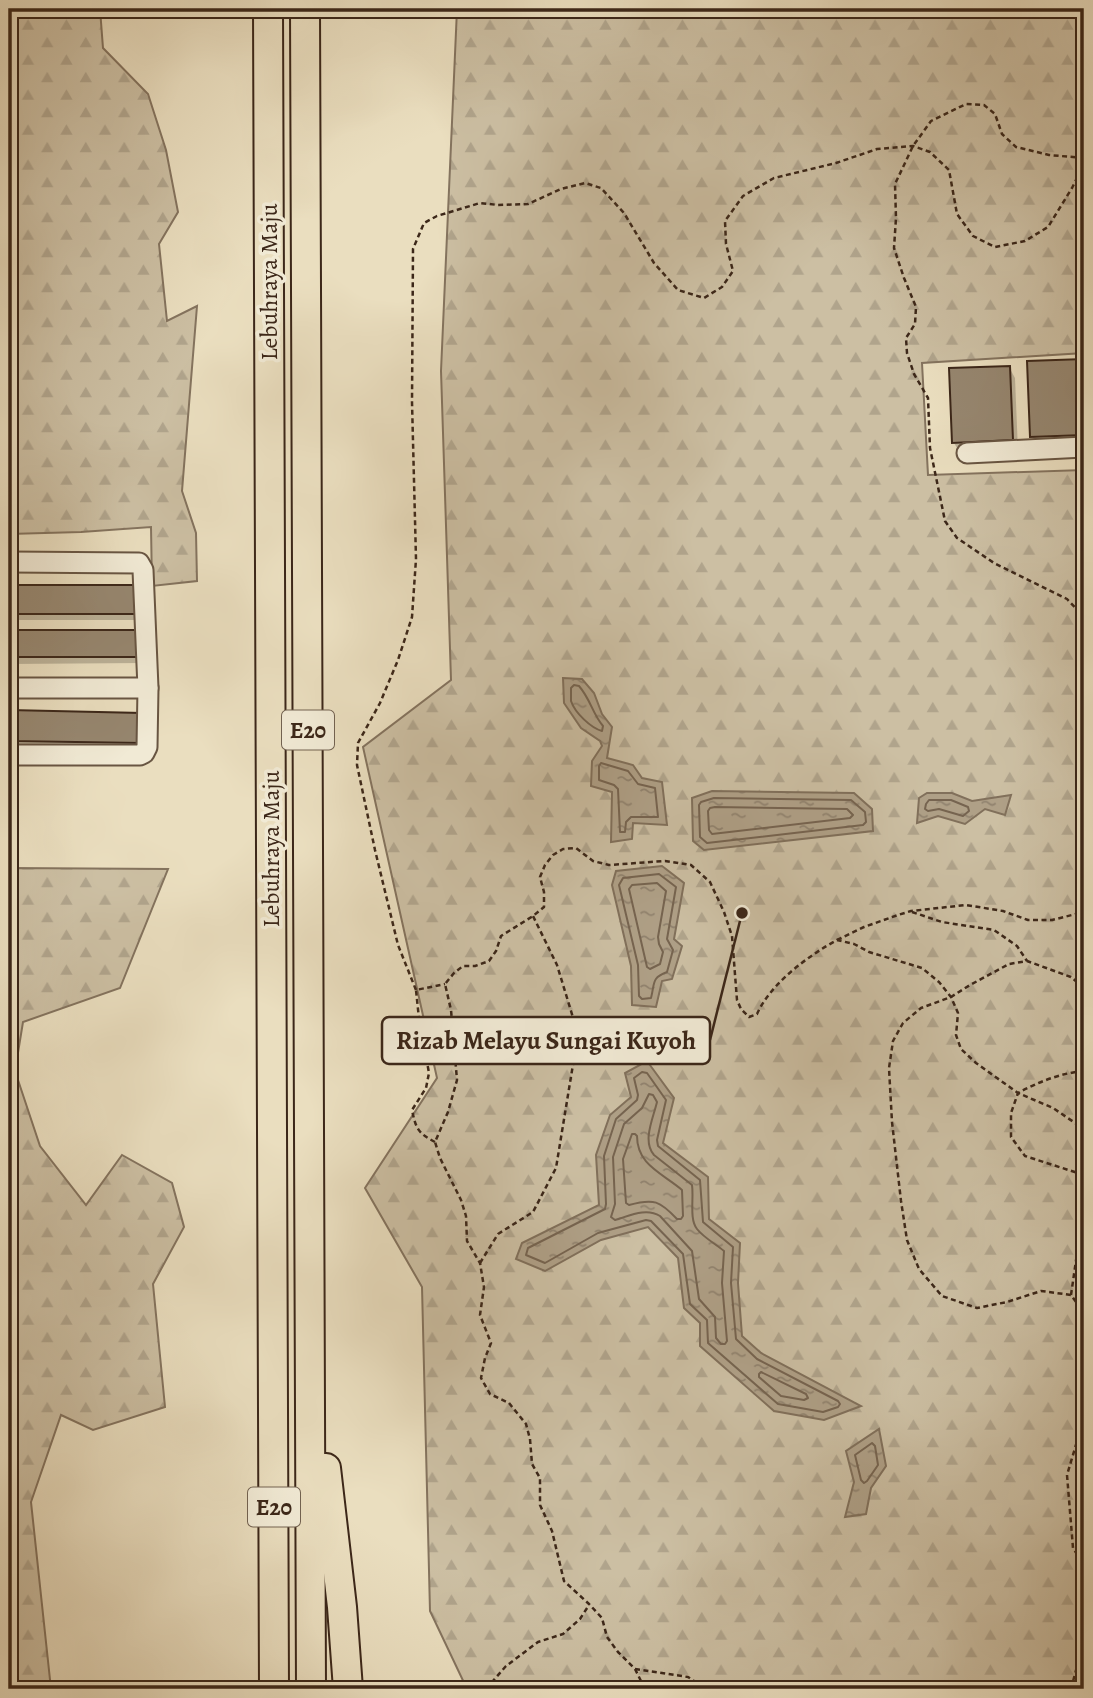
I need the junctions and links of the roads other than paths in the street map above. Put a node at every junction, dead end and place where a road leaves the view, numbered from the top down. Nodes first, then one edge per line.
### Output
1 (268, 9) edge
2 (305, 9) edge
3 (1084, 447) edge
4 (967, 453) dead end
5 (9, 562) edge
6 (9, 688) edge
7 (148, 688) junction
8 (9, 755) edge
9 (273, 1324) junction
10 (310, 1404) junction
11 (258, 1689) edge
12 (274, 1689) edge
13 (311, 1689) edge
14 (348, 1689) edge

1 - 9 highway, Lebuhraya Maju / E20
2 - 10 highway, Lebuhraya Maju / E20
3 - 4 street
5 - 7 street
6 - 7 street
7 - 8 street
9 - 11 highway
9 - 12 highway, Lebuhraya Maju / E20
10 - 13 highway, Lebuhraya Maju / E20
10 - 14 highway

